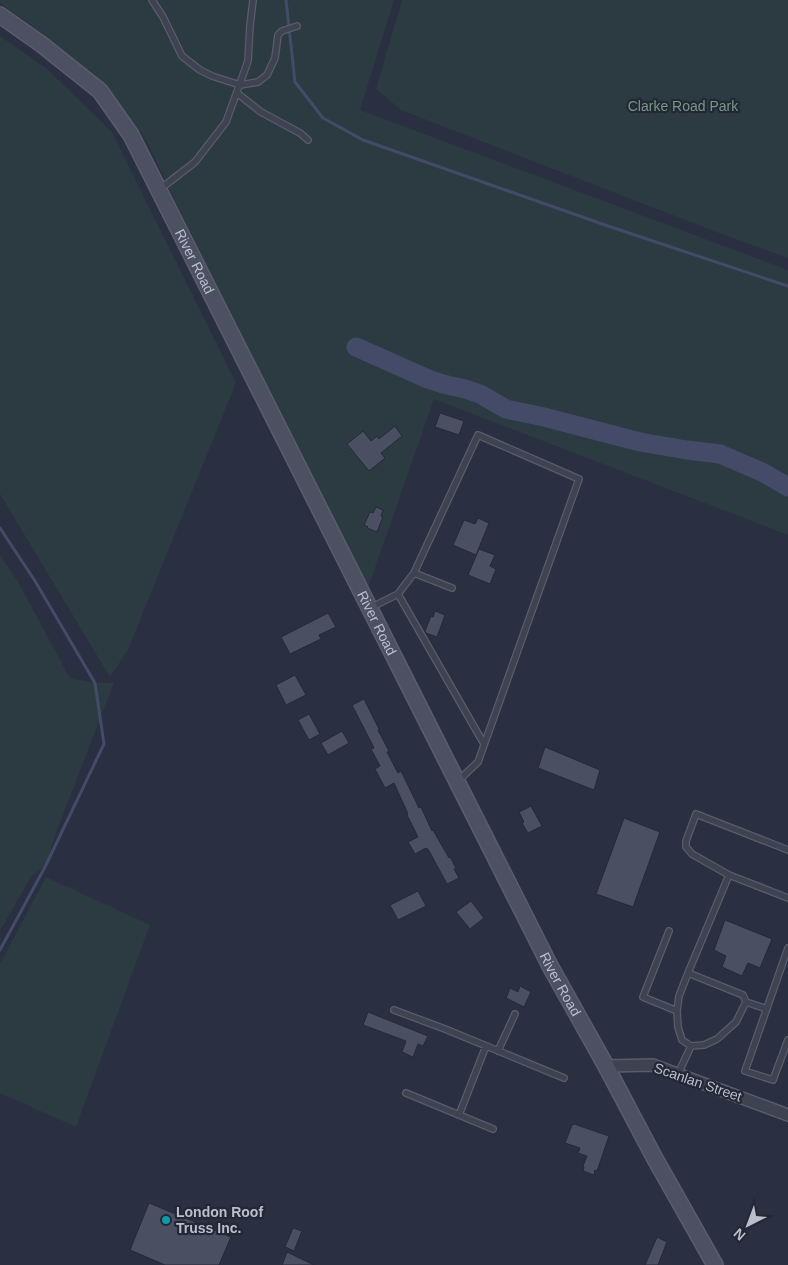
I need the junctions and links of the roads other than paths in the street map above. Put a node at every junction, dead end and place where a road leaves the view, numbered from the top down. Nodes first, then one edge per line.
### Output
1 (152, 0) edge
2 (254, 0) edge
3 (0, 15) edge
4 (293, 27) dead end
5 (240, 85) junction
6 (237, 93) junction
7 (308, 140) dead end
8 (159, 190) junction
9 (414, 573) junction
10 (452, 588) dead end
11 (398, 594) junction
12 (370, 608) junction
13 (484, 744) junction
14 (457, 781) junction
15 (788, 850) edge
16 (729, 875) junction
17 (788, 898) edge
18 (668, 931) dead end
19 (788, 948) edge
20 (688, 973) junction
21 (746, 1002) junction
22 (766, 1009) junction
23 (394, 1010) dead end
24 (677, 1011) junction
25 (515, 1014) dead end
26 (788, 1040) edge
27 (486, 1046) junction
28 (690, 1046) junction
29 (498, 1051) junction
30 (606, 1066) junction
31 (678, 1074) junction
32 (564, 1078) dead end
33 (406, 1093) dead end
34 (459, 1115) junction
35 (788, 1115) edge
36 (492, 1128) dead end
37 (710, 1263) edge

1 - 5 lane
2 - 5 lane
3 - 8 street, River Road
4 - 5 lane
5 - 6 lane
6 - 7 lane
6 - 8 lane
8 - 12 street, River Road
9 - 10 lane
9 - 11 lane
9 - 13 lane
11 - 12 lane
11 - 13 lane
12 - 14 street, River Road
13 - 14 lane
14 - 30 street, River Road
15 - 16 lane
16 - 17 lane
16 - 20 lane
18 - 24 lane
19 - 22 lane
20 - 21 lane
20 - 24 lane
21 - 22 lane
21 - 28 lane
22 - 26 lane
23 - 27 lane
24 - 28 lane
25 - 29 lane
27 - 29 lane
27 - 34 lane
28 - 31 lane
29 - 32 lane
30 - 31 street, Scanlan Street
30 - 37 street, River Road
31 - 35 street, Scanlan Street
33 - 34 lane
34 - 36 lane

